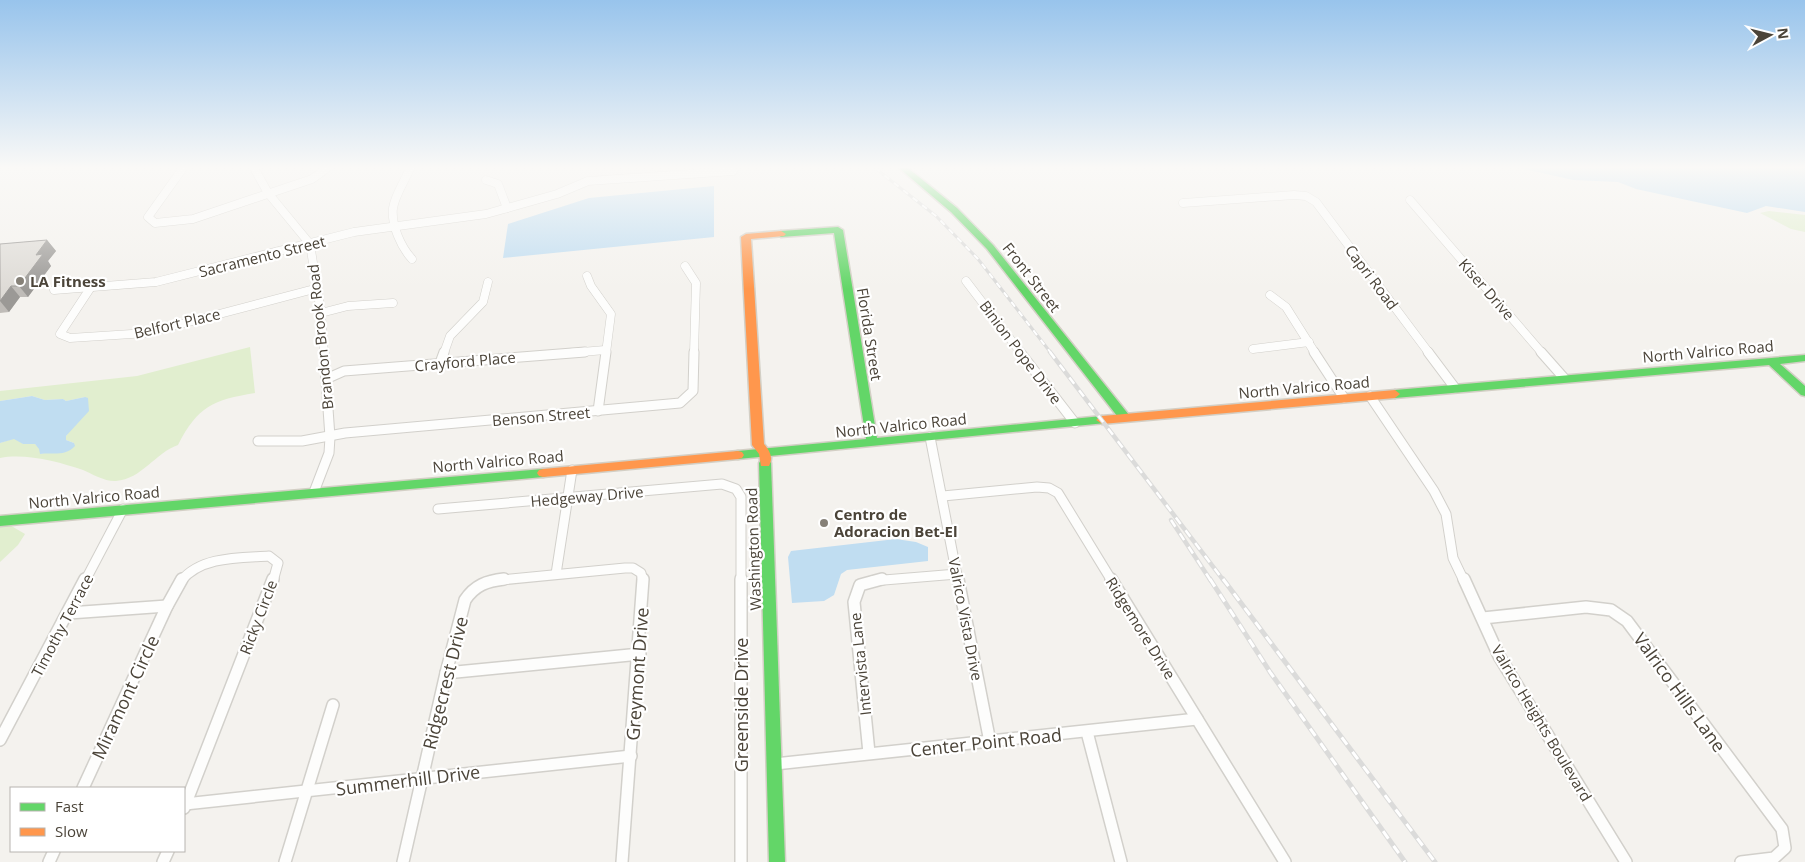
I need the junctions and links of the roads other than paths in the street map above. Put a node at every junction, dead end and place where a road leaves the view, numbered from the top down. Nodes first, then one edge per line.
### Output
1 (154, 208) edge
2 (224, 208) edge
3 (281, 208) edge
4 (393, 208) edge
5 (508, 208) edge
6 (952, 208) edge
7 (1321, 208) edge
8 (1417, 208) edge
9 (396, 228) junction
10 (838, 230) joint
11 (310, 244) junction
12 (412, 259) dead end
13 (686, 266) dead end
14 (587, 276) dead end
15 (966, 281) dead end
16 (488, 282) dead end
17 (91, 287) junction
18 (318, 288) junction
19 (54, 290) dead end
20 (1270, 295) dead end
21 (393, 303) dead end
22 (321, 313) junction
23 (1309, 342) junction
24 (1253, 349) dead end
25 (605, 350) junction
26 (1805, 358) edge
27 (1771, 360) junction
28 (440, 363) junction
29 (1564, 378) junction
30 (326, 379) junction
31 (1455, 388) junction
32 (1805, 392) edge
33 (1370, 396) junction
34 (1344, 398) junction
35 (598, 411) junction
36 (1125, 418) junction
37 (1075, 423) junction
38 (330, 437) junction
39 (930, 438) junction
40 (258, 441) dead end
41 (872, 443) junction
42 (765, 453) junction
43 (572, 470) junction
44 (736, 488) joint
45 (314, 492) junction
46 (942, 496) junction
47 (569, 497) junction
48 (438, 509) dead end
49 (123, 510) junction
50 (0, 521) edge
51 (556, 574) junction
52 (957, 574) junction
53 (168, 606) junction
54 (69, 613) junction
55 (1483, 618) junction
56 (640, 654) junction
57 (446, 673) junction
58 (333, 705) dead end
59 (1197, 719) junction
60 (1086, 732) junction
61 (0, 740) edge
62 (990, 742) junction
63 (869, 753) junction
64 (631, 756) junction
65 (775, 764) junction
66 (422, 778) junction
67 (83, 787) edge
68 (306, 792) junction
69 (185, 803) edge
70 (185, 806) edge
71 (285, 862) edge
72 (403, 862) edge
73 (622, 862) edge
74 (741, 862) edge
75 (777, 862) edge
76 (1121, 862) edge
77 (1285, 862) edge
78 (1626, 862) edge
79 (1741, 862) edge

1 - 2 street
3 - 11 street, Brandon Brook Road
4 - 9 street
5 - 9 street, Sacramento Street
6 - 36 street, Front Street
7 - 31 street, Capri Road
8 - 29 street, Kiser Drive
9 - 11 street, Sacramento Street
9 - 12 street
10 - 41 street, Florida Street
10 - 42 street, Washington Road
11 - 17 street, Sacramento Street
11 - 18 street, Brandon Brook Road
13 - 35 street, Benson Street
14 - 25 street
15 - 37 street, Binion Pope Drive
16 - 28 street
17 - 18 street, Belfort Place
17 - 19 street, Sacramento Street
18 - 22 street, Brandon Brook Road
20 - 23 street
21 - 22 street
22 - 30 street, Brandon Brook Road
23 - 24 street
23 - 34 street
25 - 28 street, Crayford Place
25 - 35 street
26 - 27 street, North Valrico Road
27 - 29 street, North Valrico Road
27 - 32 street
28 - 30 street, Crayford Place
29 - 31 street, North Valrico Road
30 - 38 street, Brandon Brook Road
31 - 33 street, North Valrico Road
33 - 34 street, North Valrico Road
33 - 55 street, Valrico Heights Boulevard
34 - 36 street, North Valrico Road
35 - 38 street, Benson Street
36 - 37 street, North Valrico Road
37 - 39 street, North Valrico Road
38 - 40 street, Benson Street
38 - 45 street, Brandon Brook Road
39 - 41 street, North Valrico Road
39 - 46 street, Valrico Vista Drive
41 - 42 street, North Valrico Road
42 - 43 street, North Valrico Road
42 - 65 street, Washington Road
43 - 45 street, North Valrico Road
43 - 47 street
44 - 47 street, Hedgeway Drive
44 - 74 street, Greenside Drive
45 - 49 street, North Valrico Road
46 - 52 street, Valrico Vista Drive
46 - 59 street, Ridgemore Drive
47 - 48 street, Hedgeway Drive
47 - 51 street
49 - 50 street, North Valrico Road
49 - 54 street, Timothy Terrace
51 - 56 street, Greymont Drive
51 - 57 street, Ridgecrest Drive
52 - 62 street, Valrico Vista Drive
52 - 63 street, Intervista Lane
53 - 54 street
53 - 67 street, Miramont Circle
53 - 69 street, Ricky Circle
54 - 61 street, Timothy Terrace
55 - 78 street, Valrico Heights Boulevard
55 - 79 street, Valrico Hills Lane
56 - 57 street
56 - 64 street, Greymont Drive
57 - 66 street, Ridgecrest Drive
58 - 68 street
59 - 60 street, Center Point Road
59 - 77 street, Ridgemore Drive
60 - 62 street, Center Point Road
60 - 76 street
62 - 63 street, Center Point Road
63 - 65 street, Center Point Road
64 - 66 street, Summerhill Drive
64 - 73 street, Greymont Drive
65 - 75 street, Washington Road
66 - 68 street, Summerhill Drive
66 - 72 street, Ridgecrest Drive
68 - 70 street, Summerhill Drive
68 - 71 street

